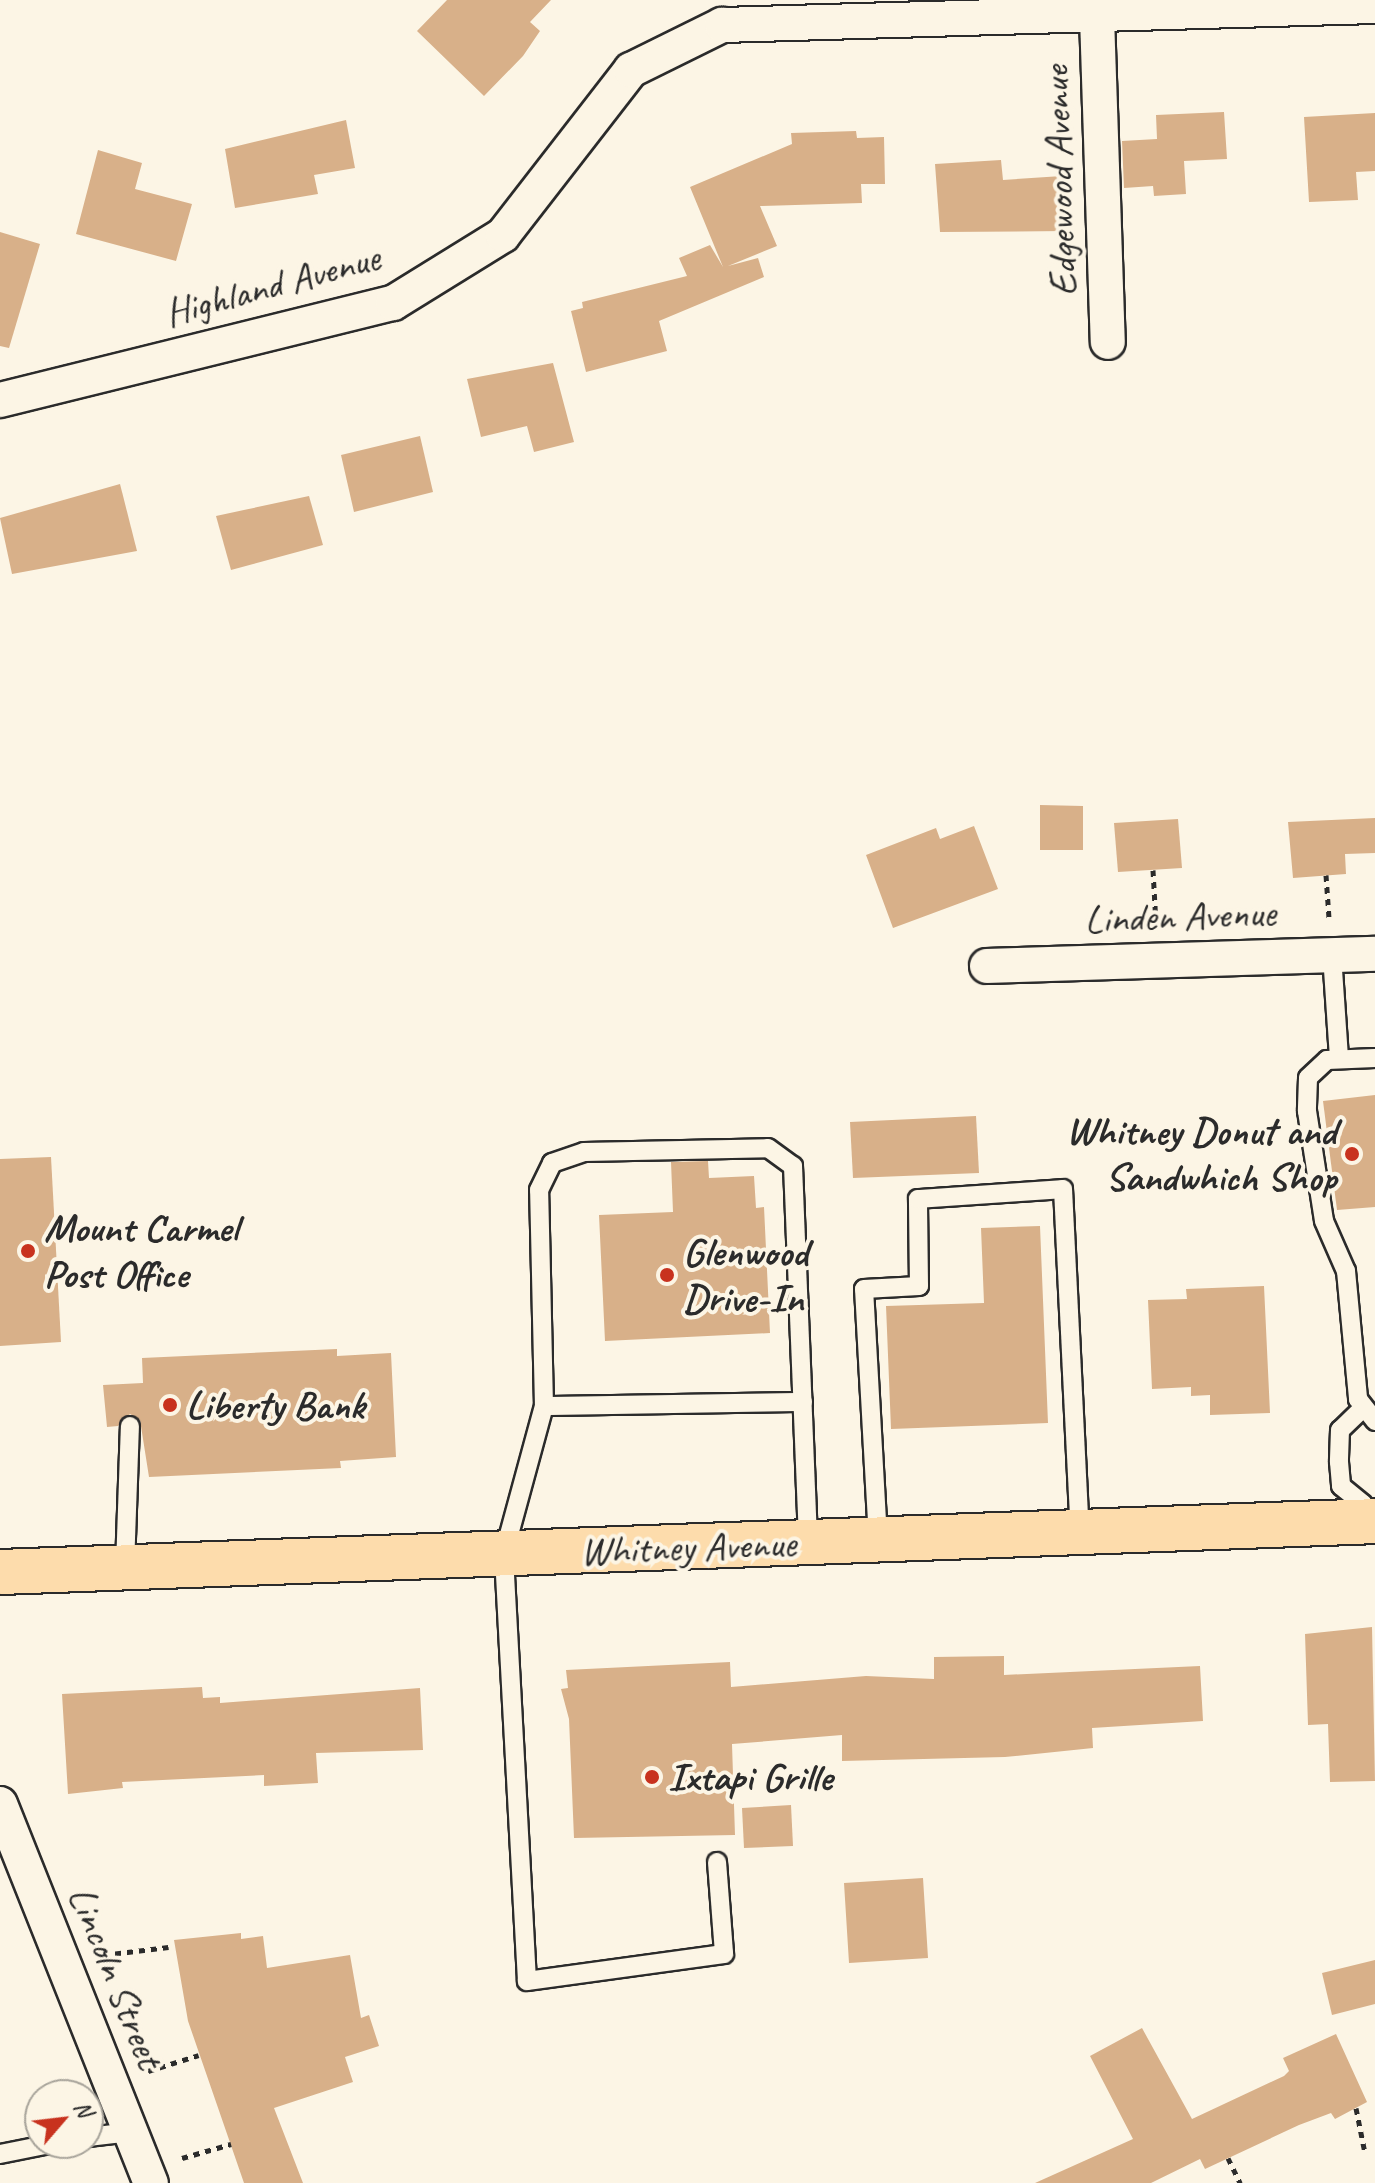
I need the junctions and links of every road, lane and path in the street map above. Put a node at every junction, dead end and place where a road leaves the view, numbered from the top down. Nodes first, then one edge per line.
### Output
1 (1375, 6) edge
2 (1097, 17) junction
3 (1108, 342) dead end
4 (0, 400) edge
5 (1153, 870) dead end
6 (1375, 954) edge
7 (1332, 955) junction
8 (1158, 961) junction
9 (987, 966) dead end
10 (1375, 1058) edge
11 (1339, 1059) junction
12 (803, 1402) junction
13 (544, 1406) junction
14 (1367, 1407) edge
15 (130, 1426) dead end
16 (1369, 1510) edge
17 (1080, 1532) junction
18 (878, 1539) junction
19 (808, 1542) junction
20 (504, 1553) junction
21 (125, 1567) junction
22 (0, 1572) edge
23 (0, 1804) edge
24 (717, 1862) dead end
25 (169, 1947) dead end
26 (103, 1955) dead end
27 (199, 2055) dead end
28 (148, 2071) dead end
29 (1356, 2108) dead end
30 (131, 2132) junction
31 (104, 2135) edge
32 (231, 2144) dead end
33 (24, 2149) edge
34 (1365, 2153) dead end
35 (0, 2154) edge
36 (182, 2158) dead end
37 (1228, 2158) dead end
38 (151, 2183) edge
39 (1240, 2183) edge

1 - 2 street, Highland Avenue
2 - 3 street, Edgewood Avenue
2 - 4 street, Highland Avenue
5 - 8 path
6 - 7 street, Linden Avenue
7 - 8 street, Linden Avenue
7 - 11 lane
8 - 9 street, Linden Avenue
10 - 11 lane
11 - 14 lane
12 - 13 lane
12 - 13 lane
12 - 19 lane
13 - 20 lane
14 - 16 lane
15 - 21 lane
16 - 17 main road, Whitney Avenue
17 - 18 main road, Whitney Avenue
17 - 18 lane
18 - 19 main road, Whitney Avenue
19 - 20 main road, Whitney Avenue
20 - 21 main road, Whitney Avenue
20 - 24 lane
21 - 22 main road, Whitney Avenue
23 - 30 street, Lincoln Street
25 - 26 path
27 - 28 path
29 - 34 path
30 - 31 lane
30 - 38 street, Lincoln Street
32 - 36 path
33 - 35 lane
37 - 39 path

